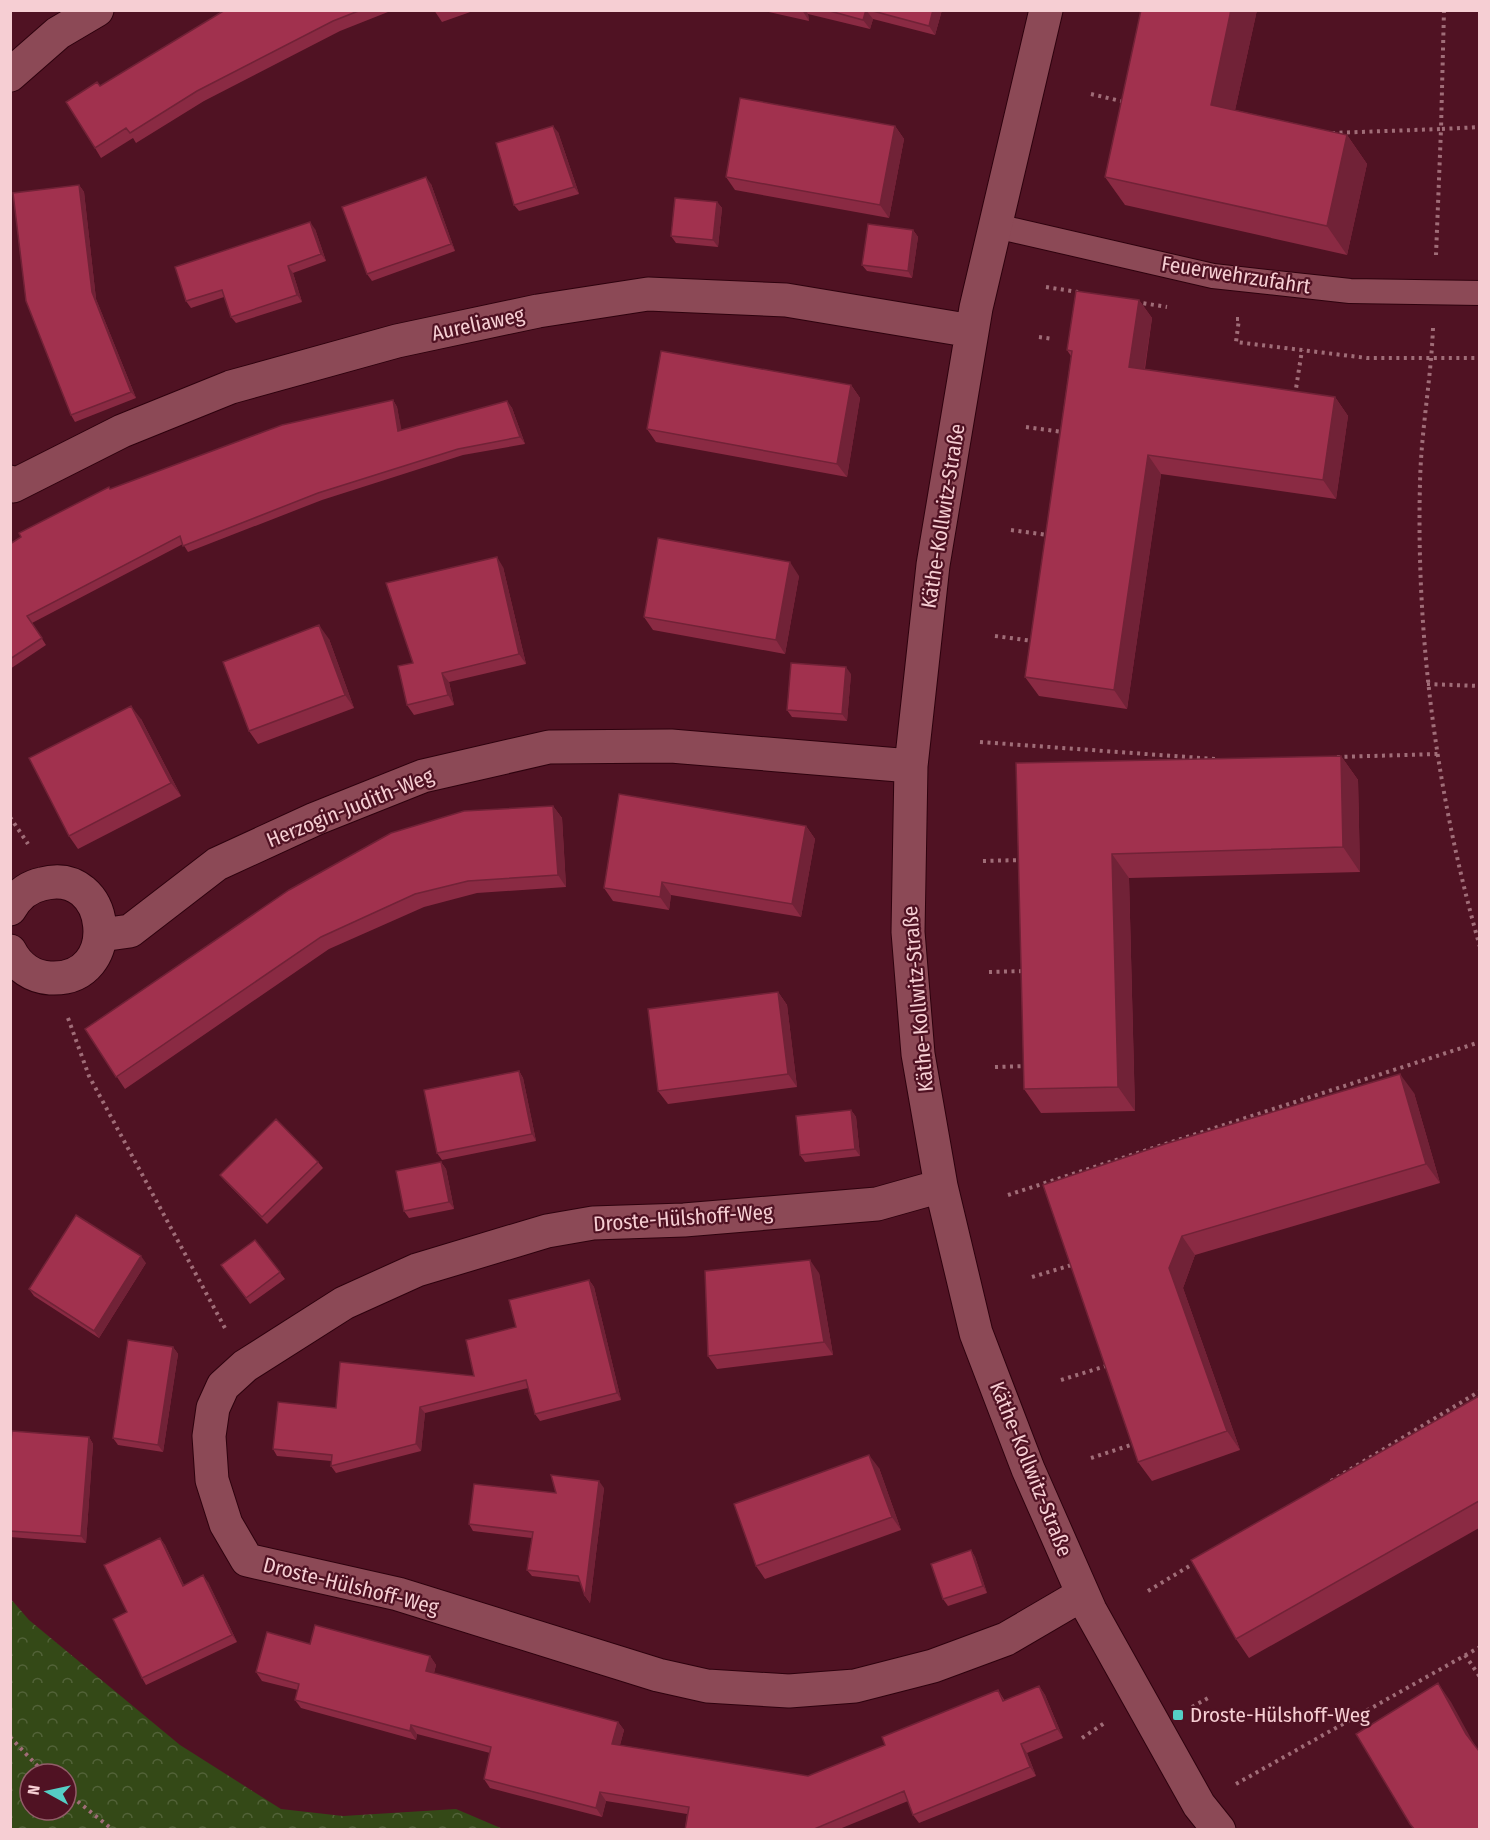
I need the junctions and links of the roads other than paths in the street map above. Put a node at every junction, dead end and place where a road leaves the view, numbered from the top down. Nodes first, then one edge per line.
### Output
1 (97, 10) edge
2 (1046, 10) edge
3 (10, 75) edge
4 (996, 226) junction
5 (1479, 293) edge
6 (972, 331) junction
7 (10, 482) edge
8 (911, 766) junction
9 (10, 909) edge
10 (101, 935) junction
11 (10, 951) edge
12 (941, 1186) junction
13 (1083, 1594) junction
14 (1209, 1817) edge

1 - 3 street
2 - 4 street, Käthe-Kollwitz-Straße
4 - 5 lane, Feuerwehrzufahrt
4 - 6 street, Käthe-Kollwitz-Straße
6 - 7 street, Aureliaweg
6 - 8 street, Käthe-Kollwitz-Straße
8 - 10 street, Herzogin-Judith-Weg
8 - 12 street, Käthe-Kollwitz-Straße
9 - 10 street
10 - 11 street
12 - 13 street, Käthe-Kollwitz-Straße
12 - 13 street, Droste-Hülshoff-Weg
13 - 14 street, Käthe-Kollwitz-Straße

